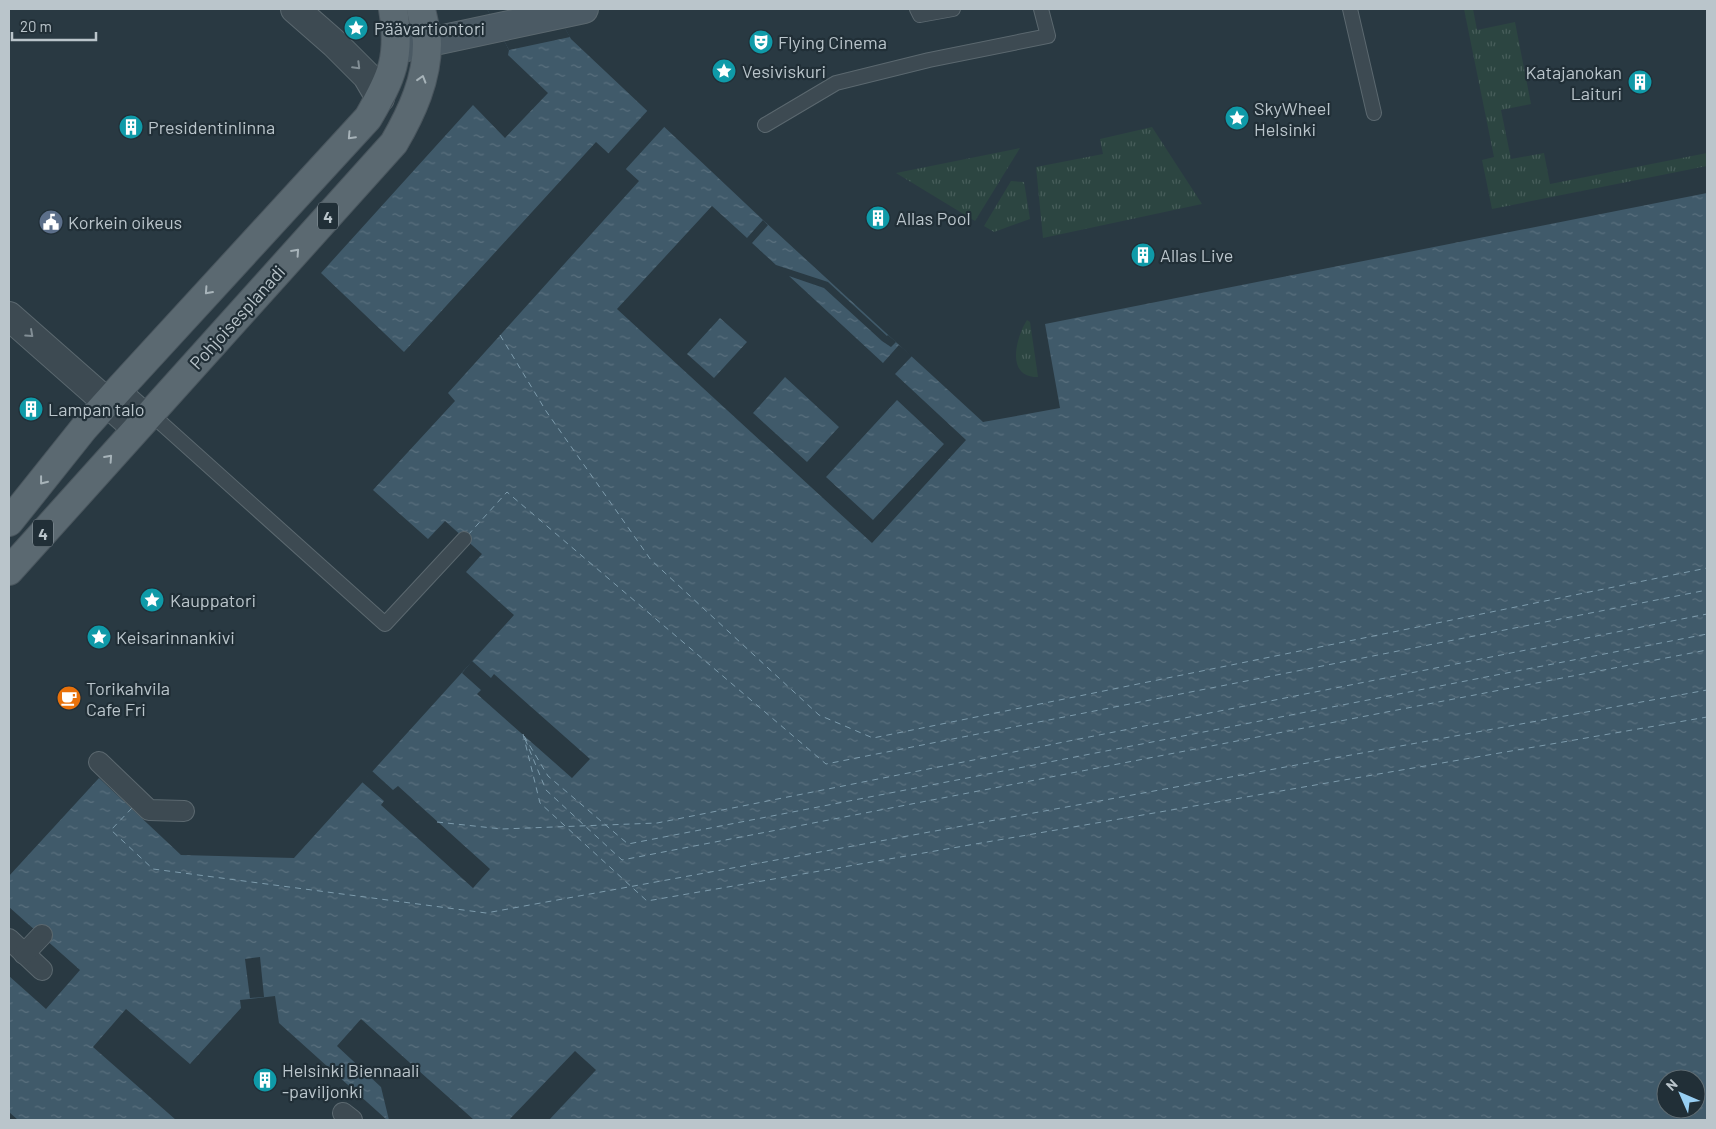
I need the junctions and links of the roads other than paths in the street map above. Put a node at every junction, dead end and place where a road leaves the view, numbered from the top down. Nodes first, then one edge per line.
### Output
1 (295, 9) edge
2 (393, 9) edge
3 (421, 9) edge
4 (584, 9) edge
5 (917, 9) edge
6 (953, 9) edge
7 (1040, 9) edge
8 (1350, 9) edge
9 (427, 42) junction
10 (397, 48) junction
11 (380, 98) junction
12 (1374, 113) dead end
13 (765, 125) dead end
14 (9, 316) edge
15 (114, 395) junction
16 (143, 421) junction
17 (9, 522) edge
18 (464, 539) dead end
19 (9, 571) edge
20 (99, 762) dead end
21 (184, 810) dead end
22 (42, 935) dead end
23 (9, 939) edge
24 (24, 954) junction
25 (42, 970) dead end

1 -> 11 street
2 - 10 main road
3 - 9 main road, 4
4 - 9 main road
5 - 6 lane
7 - 13 lane
8 - 12 lane
9 - 10 main road
16 -> 9 main road, Pohjoisesplanadi / 4
10 - 11 main road
11 -> 15 main road
14 -> 15 street
15 - 16 street
15 -> 17 main road
16 - 18 lane
19 -> 16 main road, Pohjoisesplanadi / 4
20 - 21 street
22 - 24 street
23 - 24 street
24 - 25 street

